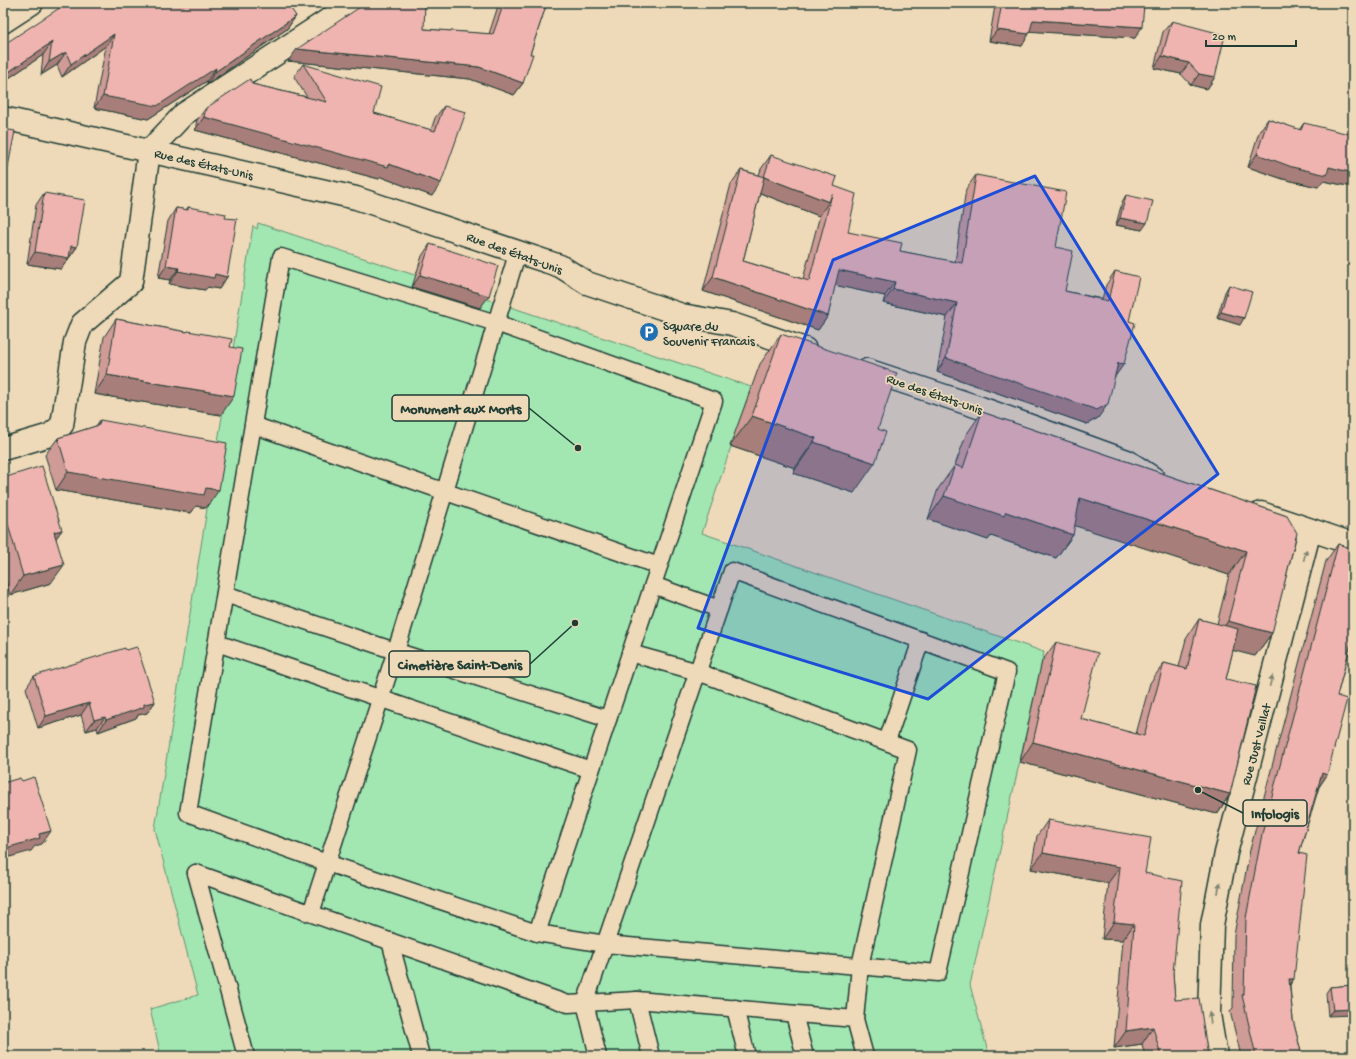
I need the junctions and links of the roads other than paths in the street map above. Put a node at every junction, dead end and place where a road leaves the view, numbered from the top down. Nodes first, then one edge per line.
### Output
1 (32, 3) edge
2 (354, 3) edge
3 (3, 22) edge
4 (3, 118) edge
5 (149, 151) junction
6 (518, 251) junction
7 (496, 323) junction
8 (826, 356) edge
9 (848, 364) edge
10 (253, 425) junction
11 (3, 449) edge
12 (1172, 484) edge
13 (444, 491) junction
14 (1239, 506) edge
15 (1310, 530) junction
16 (1353, 544) edge
17 (659, 566) junction
18 (653, 585) junction
19 (225, 594) junction
20 (719, 609) junction
21 (921, 640) junction
22 (217, 643) junction
23 (395, 651) junction
24 (630, 653) junction
25 (698, 672) junction
26 (379, 699) junction
27 (608, 719) junction
28 (886, 741) junction
29 (591, 770) junction
30 (327, 862) junction
31 (311, 913) junction
32 (536, 933) junction
33 (390, 941) junction
34 (605, 944) junction
35 (860, 966) junction
36 (637, 1000) junction
37 (585, 1003) junction
38 (735, 1008) junction
39 (794, 1014) junction
40 (855, 1019) junction
41 (246, 1056) edge
42 (421, 1056) edge
43 (598, 1056) edge
44 (651, 1056) edge
45 (747, 1056) edge
46 (805, 1056) edge
47 (865, 1056) edge
48 (1216, 1056) edge

1 - 3 street
2 - 5 street
4 - 5 street, Rue des États-Unis
5 - 6 street, Rue des États-Unis
5 - 11 street
6 - 7 lane
6 - 8 street, Rue des États-Unis
7 - 10 lane
7 - 13 lane
7 - 17 lane
9 - 12 street, Rue des États-Unis
10 - 13 lane
10 - 19 lane
13 - 17 lane
13 - 23 lane
14 - 15 street
15 - 16 street
48 -> 15 street, Rue Just Veillat
17 - 18 lane
18 - 20 lane
18 - 24 lane
19 - 22 lane
19 - 23 lane
20 - 21 lane
20 - 25 lane
21 - 28 lane
21 - 35 lane
22 - 26 lane
22 - 30 lane
23 - 26 lane
23 - 27 lane
24 - 25 lane
24 - 27 lane
25 - 28 lane
25 - 34 lane
26 - 29 lane
26 - 30 lane
27 - 29 lane
28 - 35 lane
29 - 32 lane
30 - 31 lane
30 - 32 lane
31 - 33 lane
31 - 41 lane
32 - 34 lane
33 - 37 lane
33 - 42 lane
34 - 35 lane
34 - 37 lane
35 - 40 lane
36 - 37 lane
36 - 38 lane
36 - 44 lane
37 - 43 lane
38 - 39 lane
38 - 45 lane
39 - 40 lane
39 - 46 lane
40 - 47 lane

